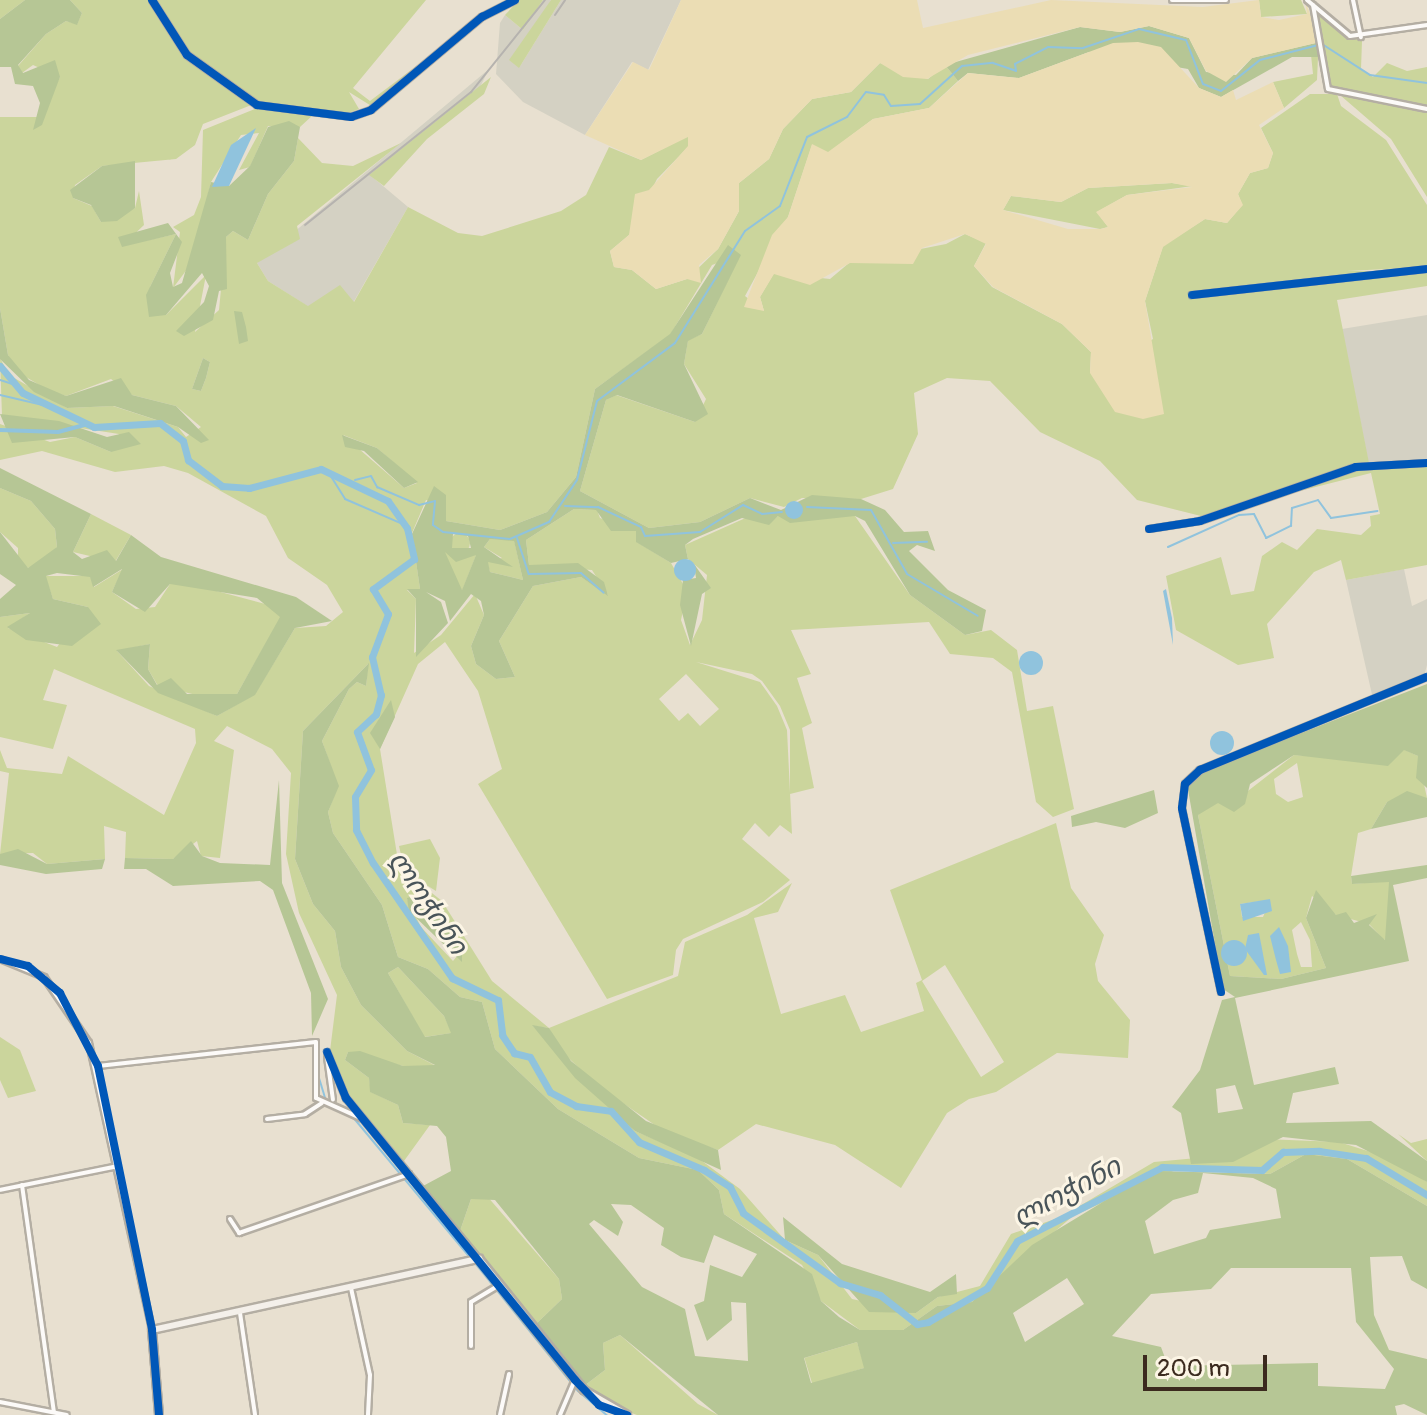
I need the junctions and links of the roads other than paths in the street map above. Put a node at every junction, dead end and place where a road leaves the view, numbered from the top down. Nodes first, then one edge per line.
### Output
1 (152, 0) edge
2 (515, 0) edge
3 (1172, 0) edge
4 (1226, 0) edge
5 (1307, 0) edge
6 (1353, 0) edge
7 (1313, 5) junction
8 (1427, 25) edge
9 (1361, 38) junction
10 (1427, 109) edge
11 (1427, 269) edge
12 (1192, 295) dead end
13 (1427, 463) edge
14 (1149, 529) dead end
15 (1427, 677) edge
16 (0, 959) edge
17 (1221, 992) dead end
18 (98, 1066) junction
19 (333, 1100) junction
20 (322, 1103) junction
21 (267, 1119) dead end
22 (363, 1119) junction
23 (118, 1166) junction
24 (409, 1174) junction
25 (22, 1185) junction
26 (0, 1190) edge
27 (230, 1219) dead end
28 (479, 1259) junction
29 (499, 1285) junction
30 (350, 1287) junction
31 (240, 1313) junction
32 (152, 1330) junction
33 (471, 1346) dead end
34 (509, 1374) dead end
35 (575, 1380) junction
36 (0, 1402) edge
37 (56, 1413) edge
38 (67, 1415) edge
39 (159, 1415) edge
40 (255, 1415) edge
41 (368, 1415) edge
42 (500, 1415) edge
43 (560, 1415) edge
44 (627, 1415) edge

1 - 2 street
3 - 4 street
5 - 7 street
6 - 9 street
7 - 9 street
7 - 10 street
8 - 9 street
11 - 12 street
13 - 14 street
15 - 17 street
16 - 18 street
18 - 20 street
18 - 23 street
19 - 20 street
19 - 22 street
19 - 22 street
20 - 21 street
22 - 24 street
23 - 25 street
23 - 32 street
24 - 27 street
24 - 28 street
25 - 26 street
25 - 37 street
28 - 29 street
28 - 30 street
29 - 33 street
29 - 35 street
30 - 31 street
30 - 41 street
31 - 32 street
31 - 40 street
32 - 39 street
34 - 42 street
35 - 43 street
35 - 44 street
36 - 37 street
37 - 38 street

